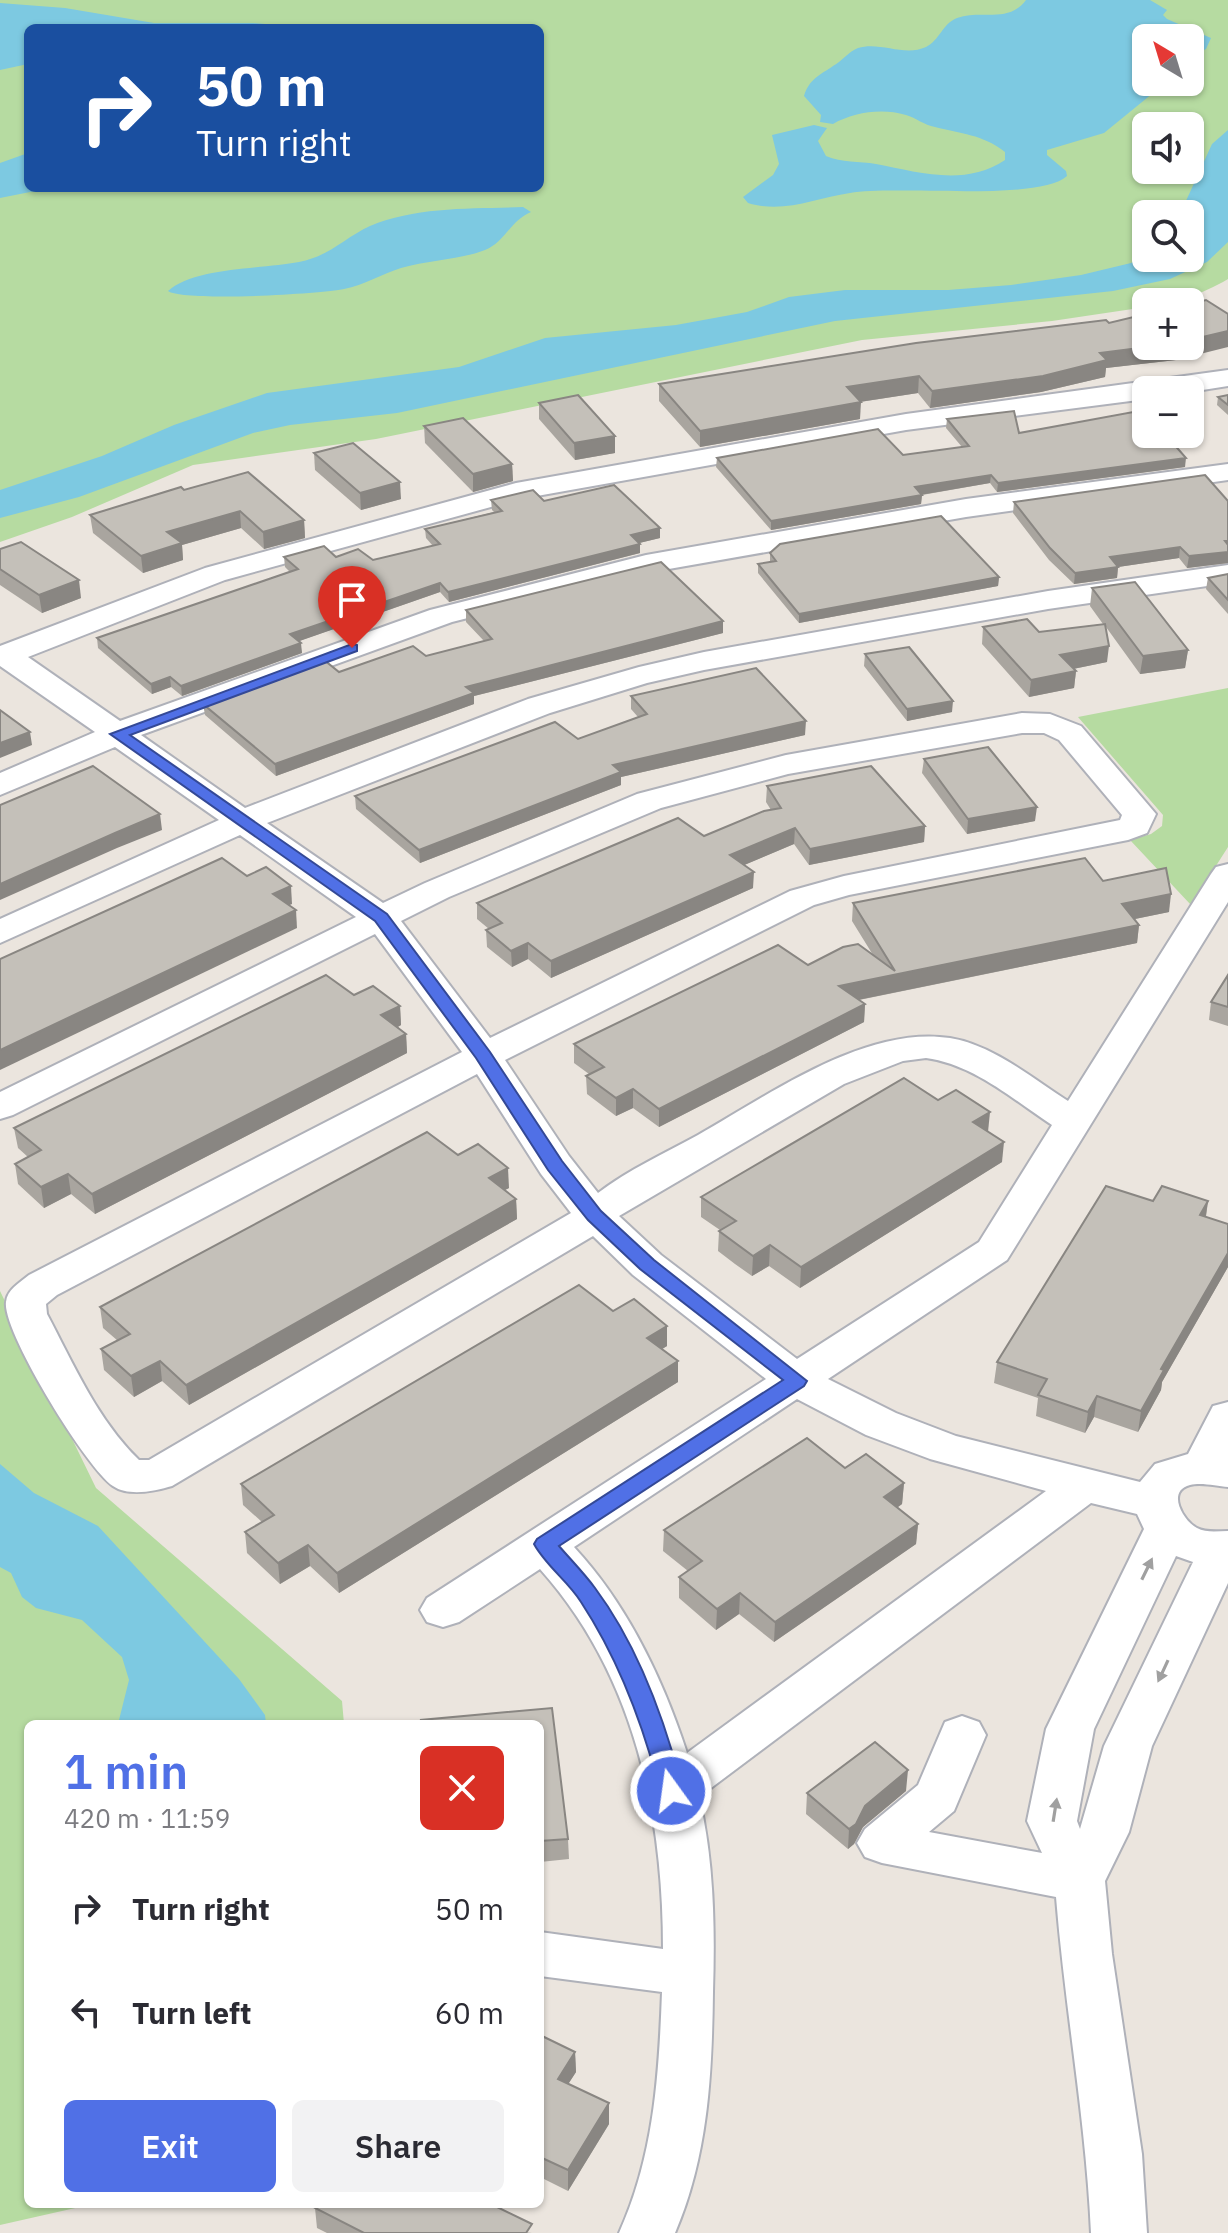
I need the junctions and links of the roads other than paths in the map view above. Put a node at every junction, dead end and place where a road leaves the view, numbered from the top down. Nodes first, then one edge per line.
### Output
1 (1228, 378) edge
2 (1204, 382) edge
3 (1132, 393) edge
4 (1228, 472) edge
5 (1228, 574) edge
6 (2, 656) edge
7 (118, 734) junction
8 (0, 785) edge
9 (242, 821) junction
10 (1228, 874) edge
11 (381, 918) junction
12 (0, 932) edge
13 (484, 1056) junction
14 (0, 1107) edge
15 (1074, 1122) junction
16 (594, 1215) junction
17 (797, 1381) junction
18 (1228, 1417) edge
19 (1216, 1469) edge
20 (1084, 1486) junction
21 (1160, 1515) junction
22 (545, 1544) junction
23 (1224, 1549) edge
24 (443, 1610) dead end
25 (962, 1735) dead end
26 (671, 1791) junction
27 (1080, 1881) junction
28 (544, 1955) edge
29 (689, 1974) junction
30 (647, 2233) edge
31 (1119, 2233) edge

1 - 2 street
3 - 6 street
4 - 7 street
5 - 9 street
6 - 7 street
7 - 8 street
7 - 9 street
9 - 11 street
9 - 12 street
10 - 15 street
11 - 13 street
11 - 13 street
11 - 14 street
13 - 16 street
13 - 16 street
15 - 16 street
15 - 17 street
16 - 17 street
17 - 20 street
17 - 22 street
18 - 19 street
19 - 21 street
20 - 21 street
20 - 26 street
21 - 23 street
27 -> 21 street
22 - 24 street
22 - 26 street
23 -> 27 street
25 - 27 street
26 - 29 street
27 - 31 street
28 - 29 street
29 - 30 street

